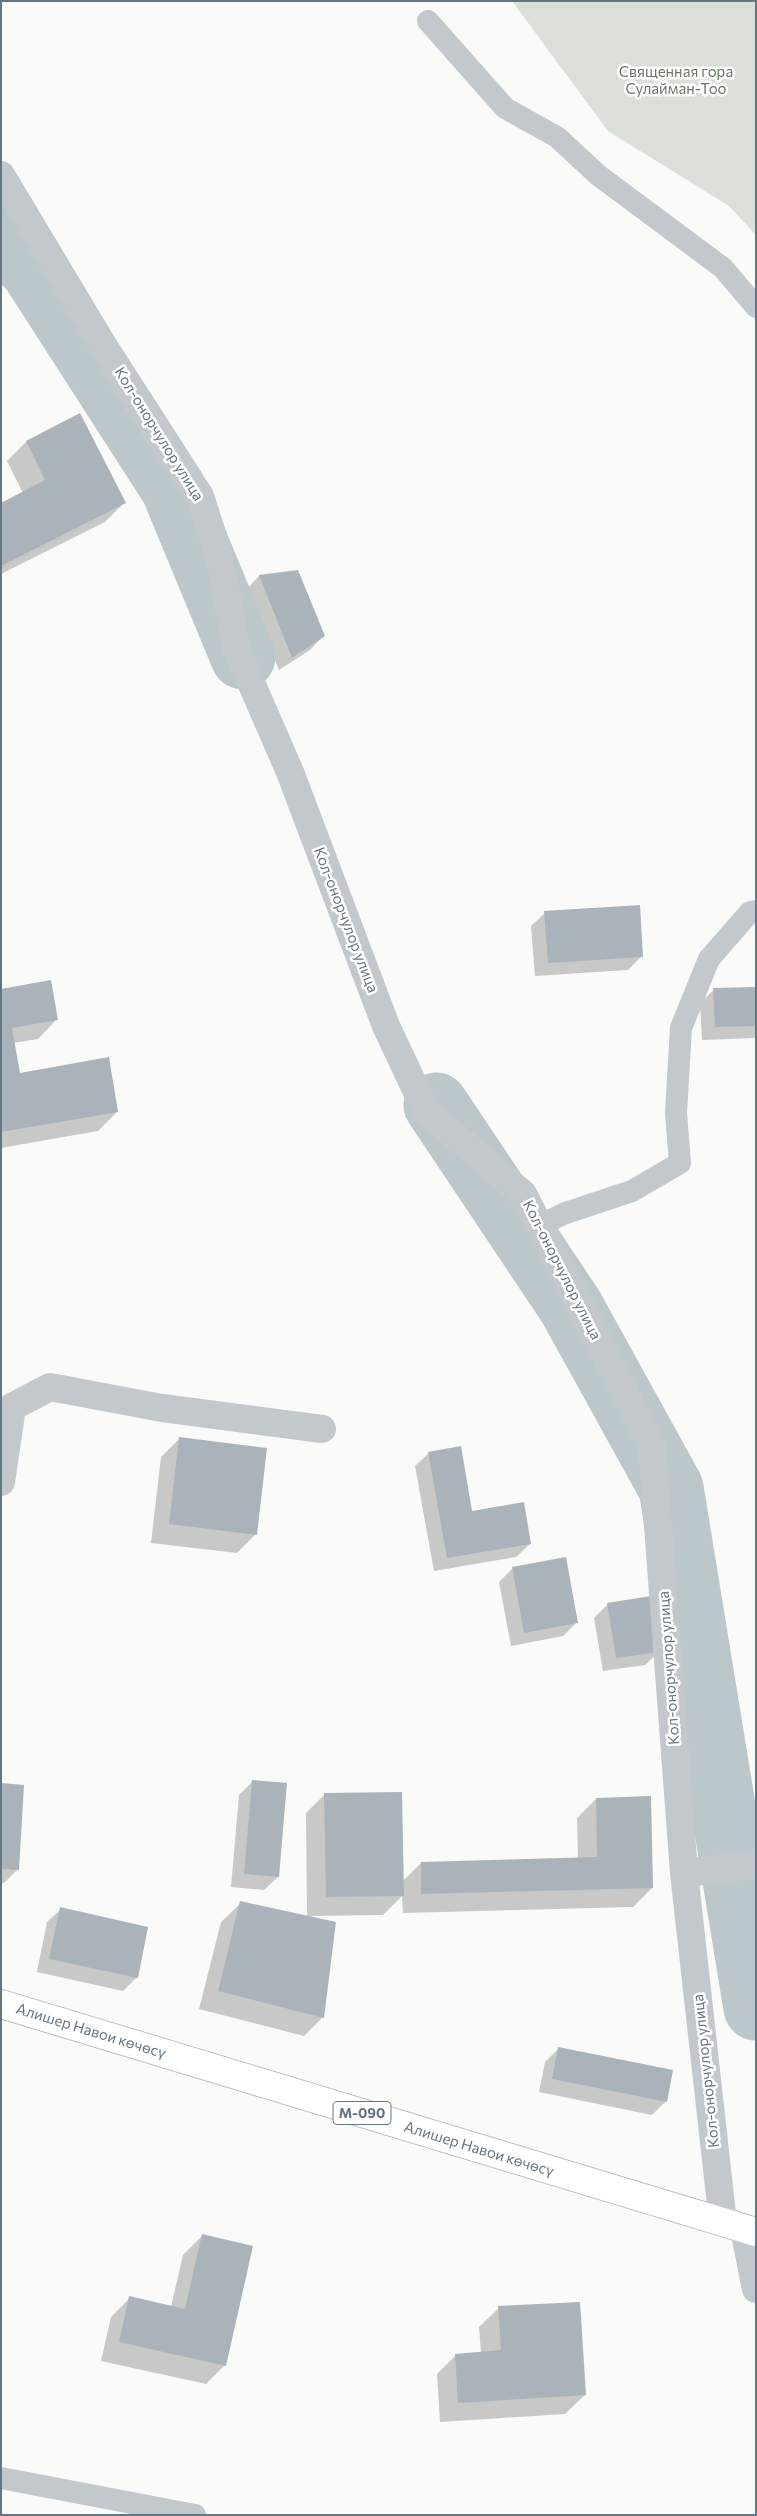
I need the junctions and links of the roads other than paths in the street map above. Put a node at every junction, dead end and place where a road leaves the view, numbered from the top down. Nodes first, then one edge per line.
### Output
1 (428, 21) dead end
2 (1, 174) edge
3 (756, 307) edge
4 (756, 911) edge
5 (540, 1226) junction
6 (322, 1429) dead end
7 (1, 1482) edge
8 (756, 1865) edge
9 (684, 1873) junction
10 (1, 2004) edge
11 (741, 2228) edge
12 (756, 2289) edge
13 (1, 2478) edge
14 (195, 2515) edge

1 - 3 lane
2 - 5 street, Кол-онорчулор улица
4 - 5 lane
5 - 9 street, Кол-онорчулор улица
6 - 7 street
8 - 9 street
9 - 11 street, Кол-онорчулор улица
10 - 11 main road, Алишер Навои көчөсү / М-090
11 - 12 street, Кол-онорчулор улица
13 - 14 lane

